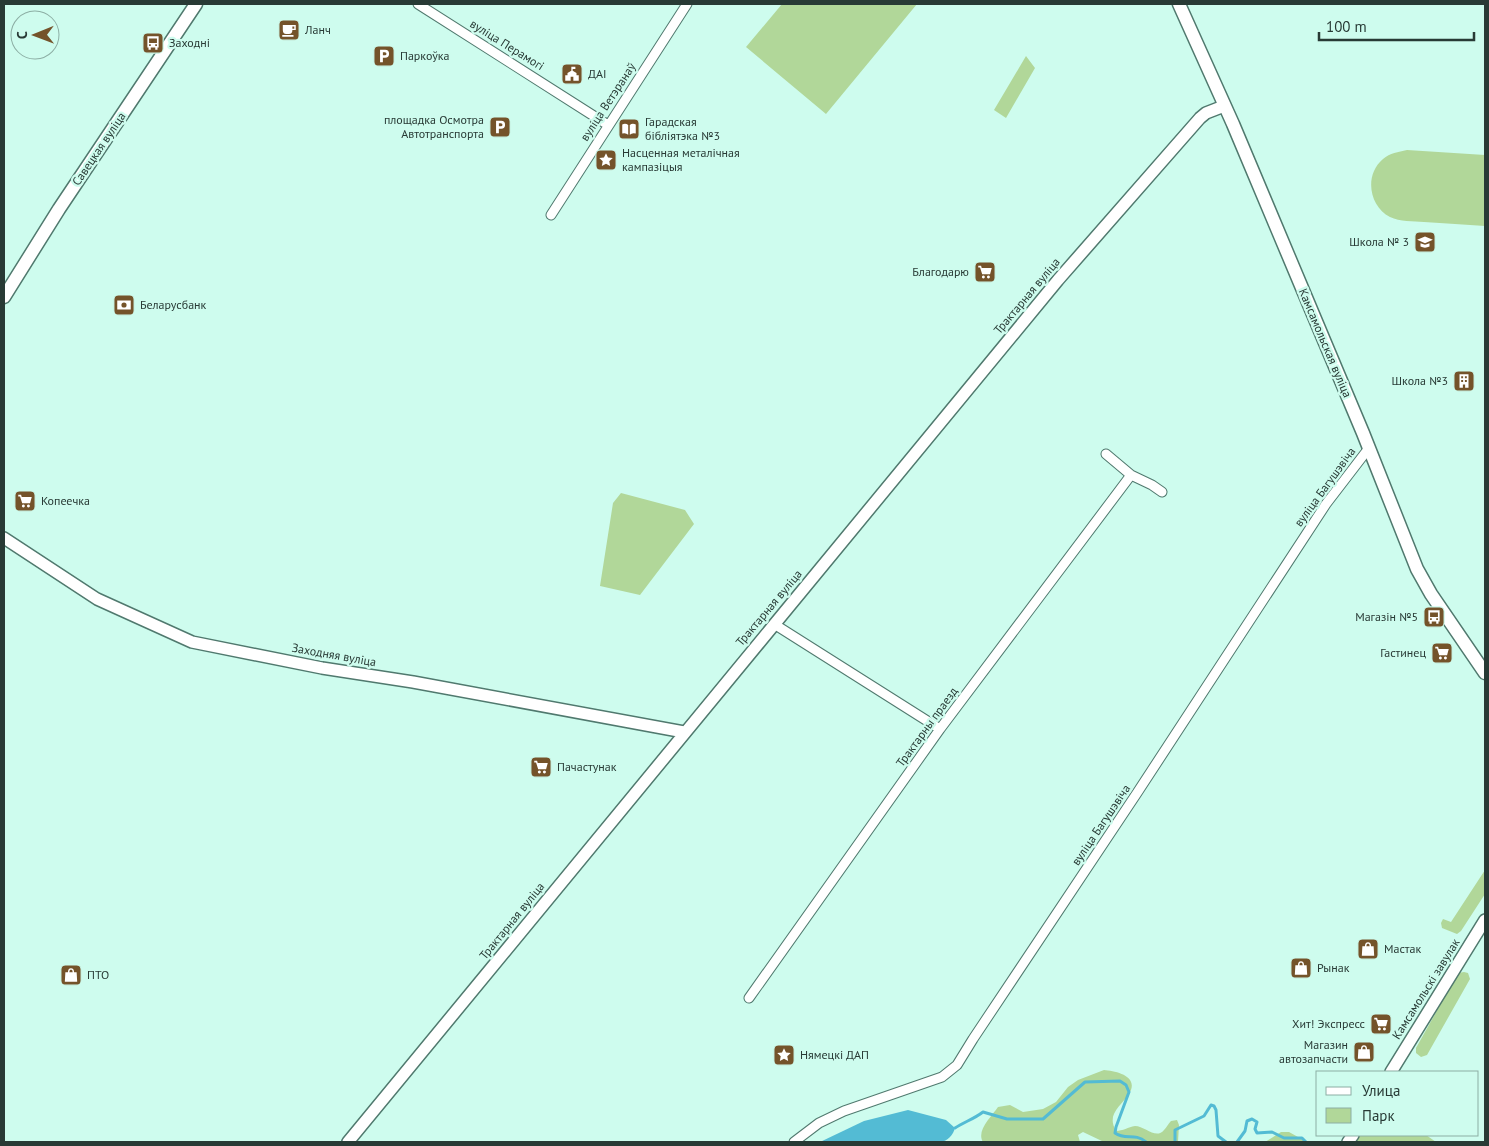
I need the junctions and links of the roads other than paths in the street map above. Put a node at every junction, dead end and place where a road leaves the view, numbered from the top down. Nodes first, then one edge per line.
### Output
1 (196, 4) edge
2 (418, 4) edge
3 (687, 4) edge
4 (1179, 4) edge
5 (1224, 106) junction
6 (608, 125) junction
7 (551, 215) dead end
8 (5, 293) edge
9 (1369, 448) junction
10 (1106, 454) dead end
11 (1131, 475) junction
12 (1162, 492) dead end
13 (4, 538) edge
14 (774, 624) junction
15 (1485, 673) edge
16 (940, 729) junction
17 (684, 732) junction
18 (1485, 920) edge
19 (749, 998) dead end
20 (1392, 1071) edge
21 (348, 1142) edge
22 (794, 1142) edge

1 - 8 main road, Савецкая вуліца
2 - 6 street, вуліца Перамогі
3 - 6 street, вуліца Ветэранаў
4 - 5 main road, Камсамольская вуліца
5 - 9 main road, Камсамольская вуліца
5 - 14 street, Трактарная вуліца
6 - 7 street, вуліца Ветэранаў
9 - 15 main road, Камсамольская вуліца
9 - 22 street, вуліца Багушэвіча
10 - 11 street
11 - 12 street
11 - 16 street, Трактарны праезд
13 - 17 street, Заходняя вуліца
14 - 16 street
14 - 17 street, Трактарная вуліца
16 - 19 street, Трактарны праезд
17 - 21 street, Трактарная вуліца
18 - 20 street, Камсамольскі завулак

